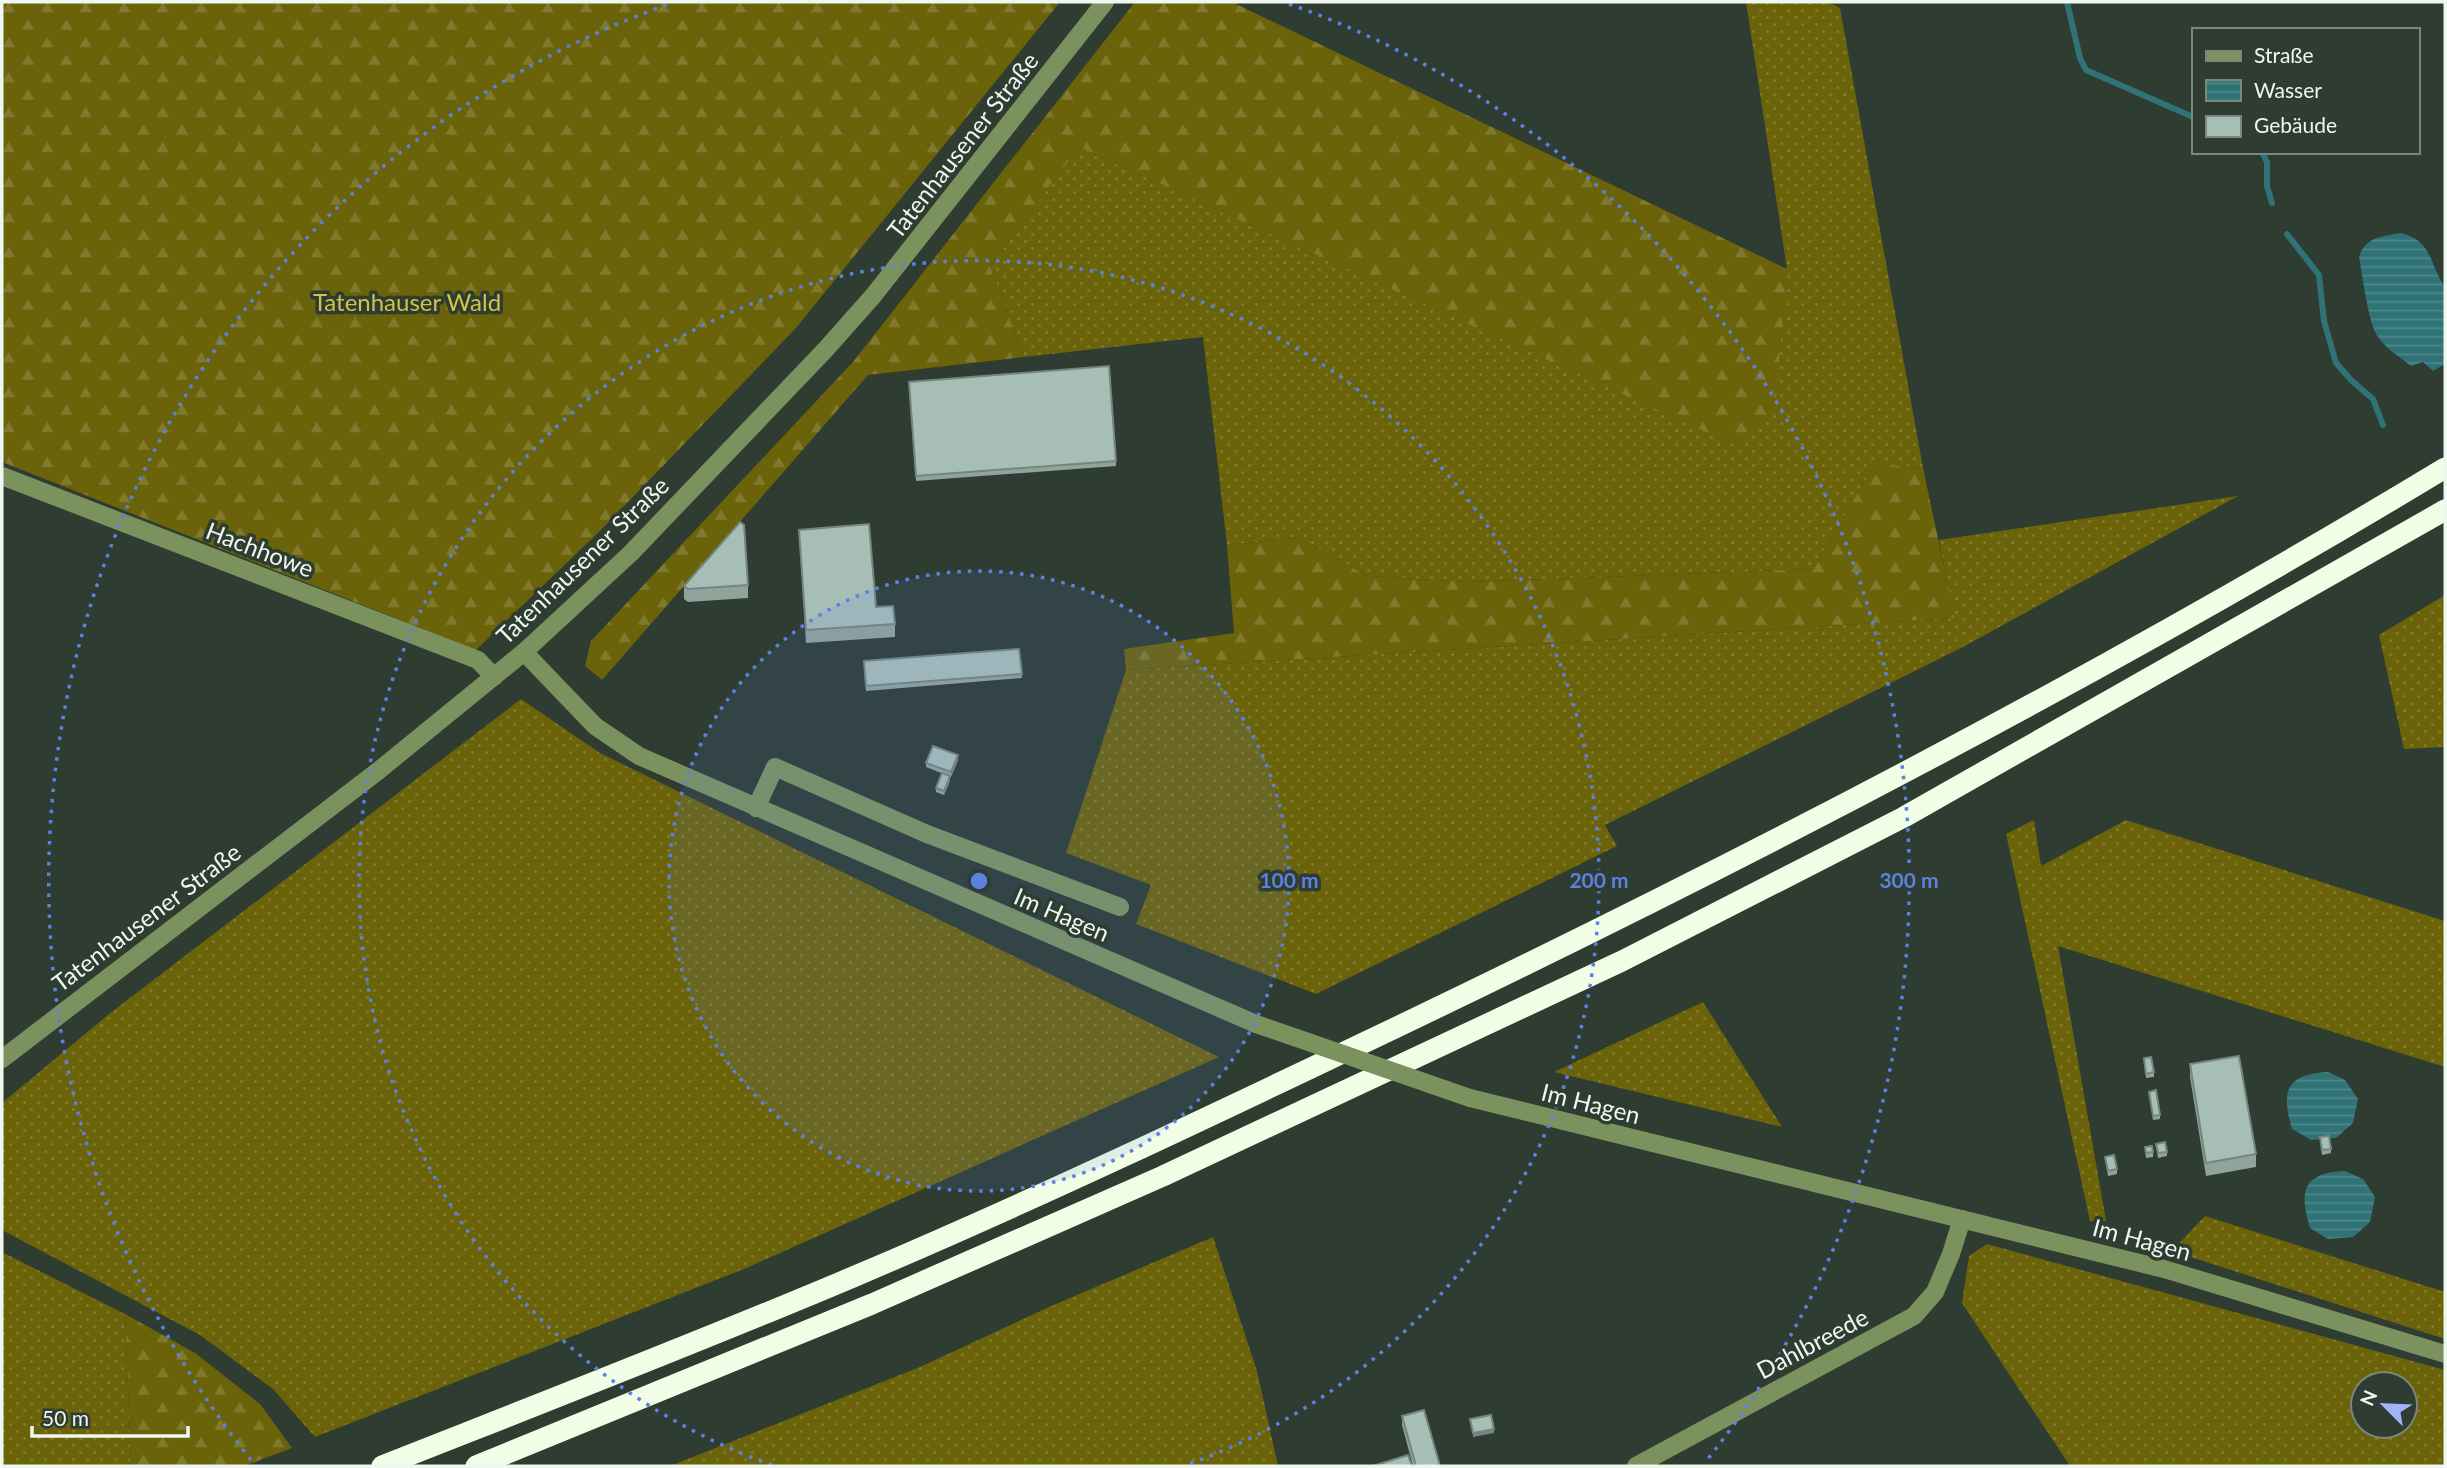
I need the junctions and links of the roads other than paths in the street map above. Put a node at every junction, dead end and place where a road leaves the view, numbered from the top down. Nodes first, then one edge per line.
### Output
1 (1105, 2) edge
2 (2445, 468) edge
3 (2, 476) edge
4 (2445, 510) edge
5 (524, 652) junction
6 (494, 677) junction
7 (757, 808) junction
8 (1119, 907) dead end
9 (2, 1059) edge
10 (1962, 1219) junction
11 (2445, 1354) edge
12 (382, 1466) edge
13 (476, 1466) edge
14 (1636, 1466) edge

1 - 5 street, Tatenhausener Straße
2 - 12 highway
3 - 6 street, Hachhowe
4 - 13 highway
5 - 6 street, Tatenhausener Straße
5 - 7 street, Im Hagen
6 - 9 street, Tatenhausener Straße
7 - 8 street, Im Hagen
7 - 10 street, Im Hagen, bridge
10 - 11 street, Im Hagen
10 - 14 street, Dahlbreede

